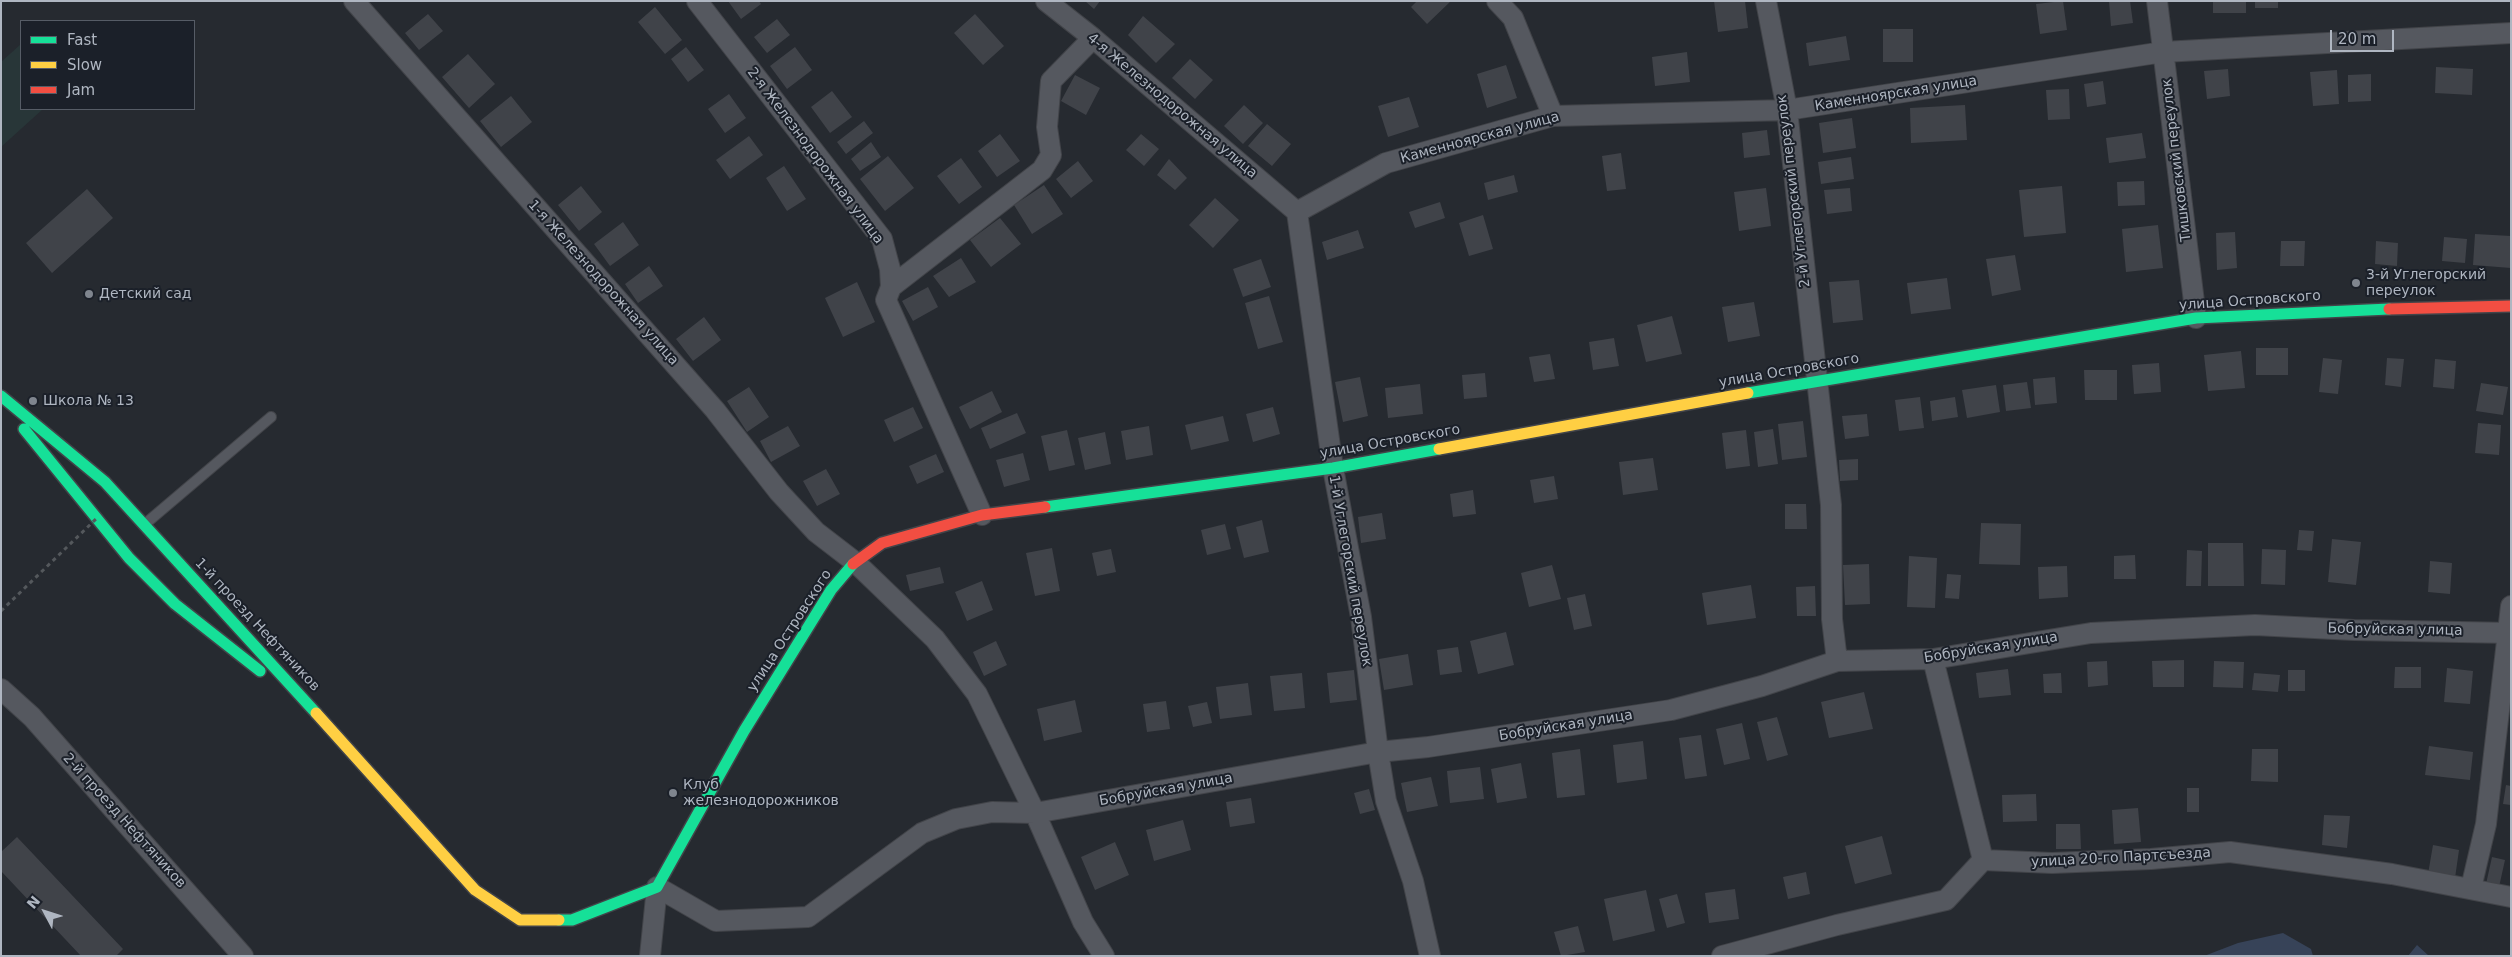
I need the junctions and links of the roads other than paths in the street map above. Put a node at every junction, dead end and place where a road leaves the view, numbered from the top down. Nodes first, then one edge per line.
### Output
1 (354, 1) edge
2 (697, 1) edge
3 (1046, 1) edge
4 (1497, 1) edge
5 (1766, 1) edge
6 (2157, 1) edge
7 (2511, 32) edge
8 (1093, 38) junction
9 (2164, 52) junction
10 (1787, 110) junction
11 (1553, 116) junction
12 (1297, 212) junction
13 (891, 287) junction
14 (2511, 306) edge
15 (2196, 318) junction
16 (1816, 381) junction
17 (1, 396) edge
18 (1, 401) edge
19 (270, 417) dead end
20 (1333, 468) junction
21 (982, 515) junction
22 (144, 524) junction
23 (855, 562) junction
24 (2511, 606) edge
25 (2509, 632) edge
26 (1933, 659) junction
27 (1837, 661) junction
28 (1, 689) edge
29 (323, 720) junction
30 (1378, 752) junction
31 (1035, 813) junction
32 (1983, 860) junction
33 (657, 887) junction
34 (2471, 888) junction
35 (2511, 897) edge
36 (243, 956) edge
37 (650, 956) edge
38 (1104, 956) edge
39 (1430, 956) edge
40 (1722, 956) edge

1 - 23 street, 1-я Железнодорожная улица
2 - 13 street, 2-я Железнодорожная улица
3 - 8 street, 4-я Железнодорожная улица
4 - 11 street
5 - 10 street, 2-й Углегорский переулок
6 - 9 street, Тишковский переулок
7 - 9 street, Каменноярская улица
8 - 12 street, 4-я Железнодорожная улица
8 - 13 street
9 - 10 street, Каменноярская улица
9 - 15 street, Тишковский переулок
10 - 11 street, Каменноярская улица
10 - 16 street, 2-й Углегорский переулок
11 - 12 street, Каменноярская улица
12 - 20 street, 1-й Углегорский переулок
13 - 21 street, 2-я Железнодорожная улица
14 - 15 street, улица Островского
15 - 16 street, улица Островского
16 - 20 street, улица Островского
16 - 27 street, 2-й Углегорский переулок
17 - 22 street, 1-й проезд Нефтяников
18 - 29 street
19 - 22 lane
20 - 21 street, улица Островского
20 - 30 street, 1-й Углегорский переулок
21 - 23 street, улица Островского
22 - 29 street, 1-й проезд Нефтяников
23 - 31 street, 1-я Железнодорожная улица
23 - 33 street, улица Островского
24 - 25 street
25 - 26 street, Бобруйская улица
25 - 34 street
26 - 27 street, Бобруйская улица
26 - 32 street
27 - 30 street, Бобруйская улица
28 - 36 street, 2-й проезд Нефтяников
29 - 33 street, 1-й проезд Нефтяников
30 - 31 street, Бобруйская улица
30 - 39 street, 1-й Углегорский переулок
31 - 33 street, Бобруйская улица
31 - 38 street
32 - 34 street, улица 20-го Партсъезда
32 - 40 street
33 - 37 street
34 - 35 street, улица 20-го Партсъезда

